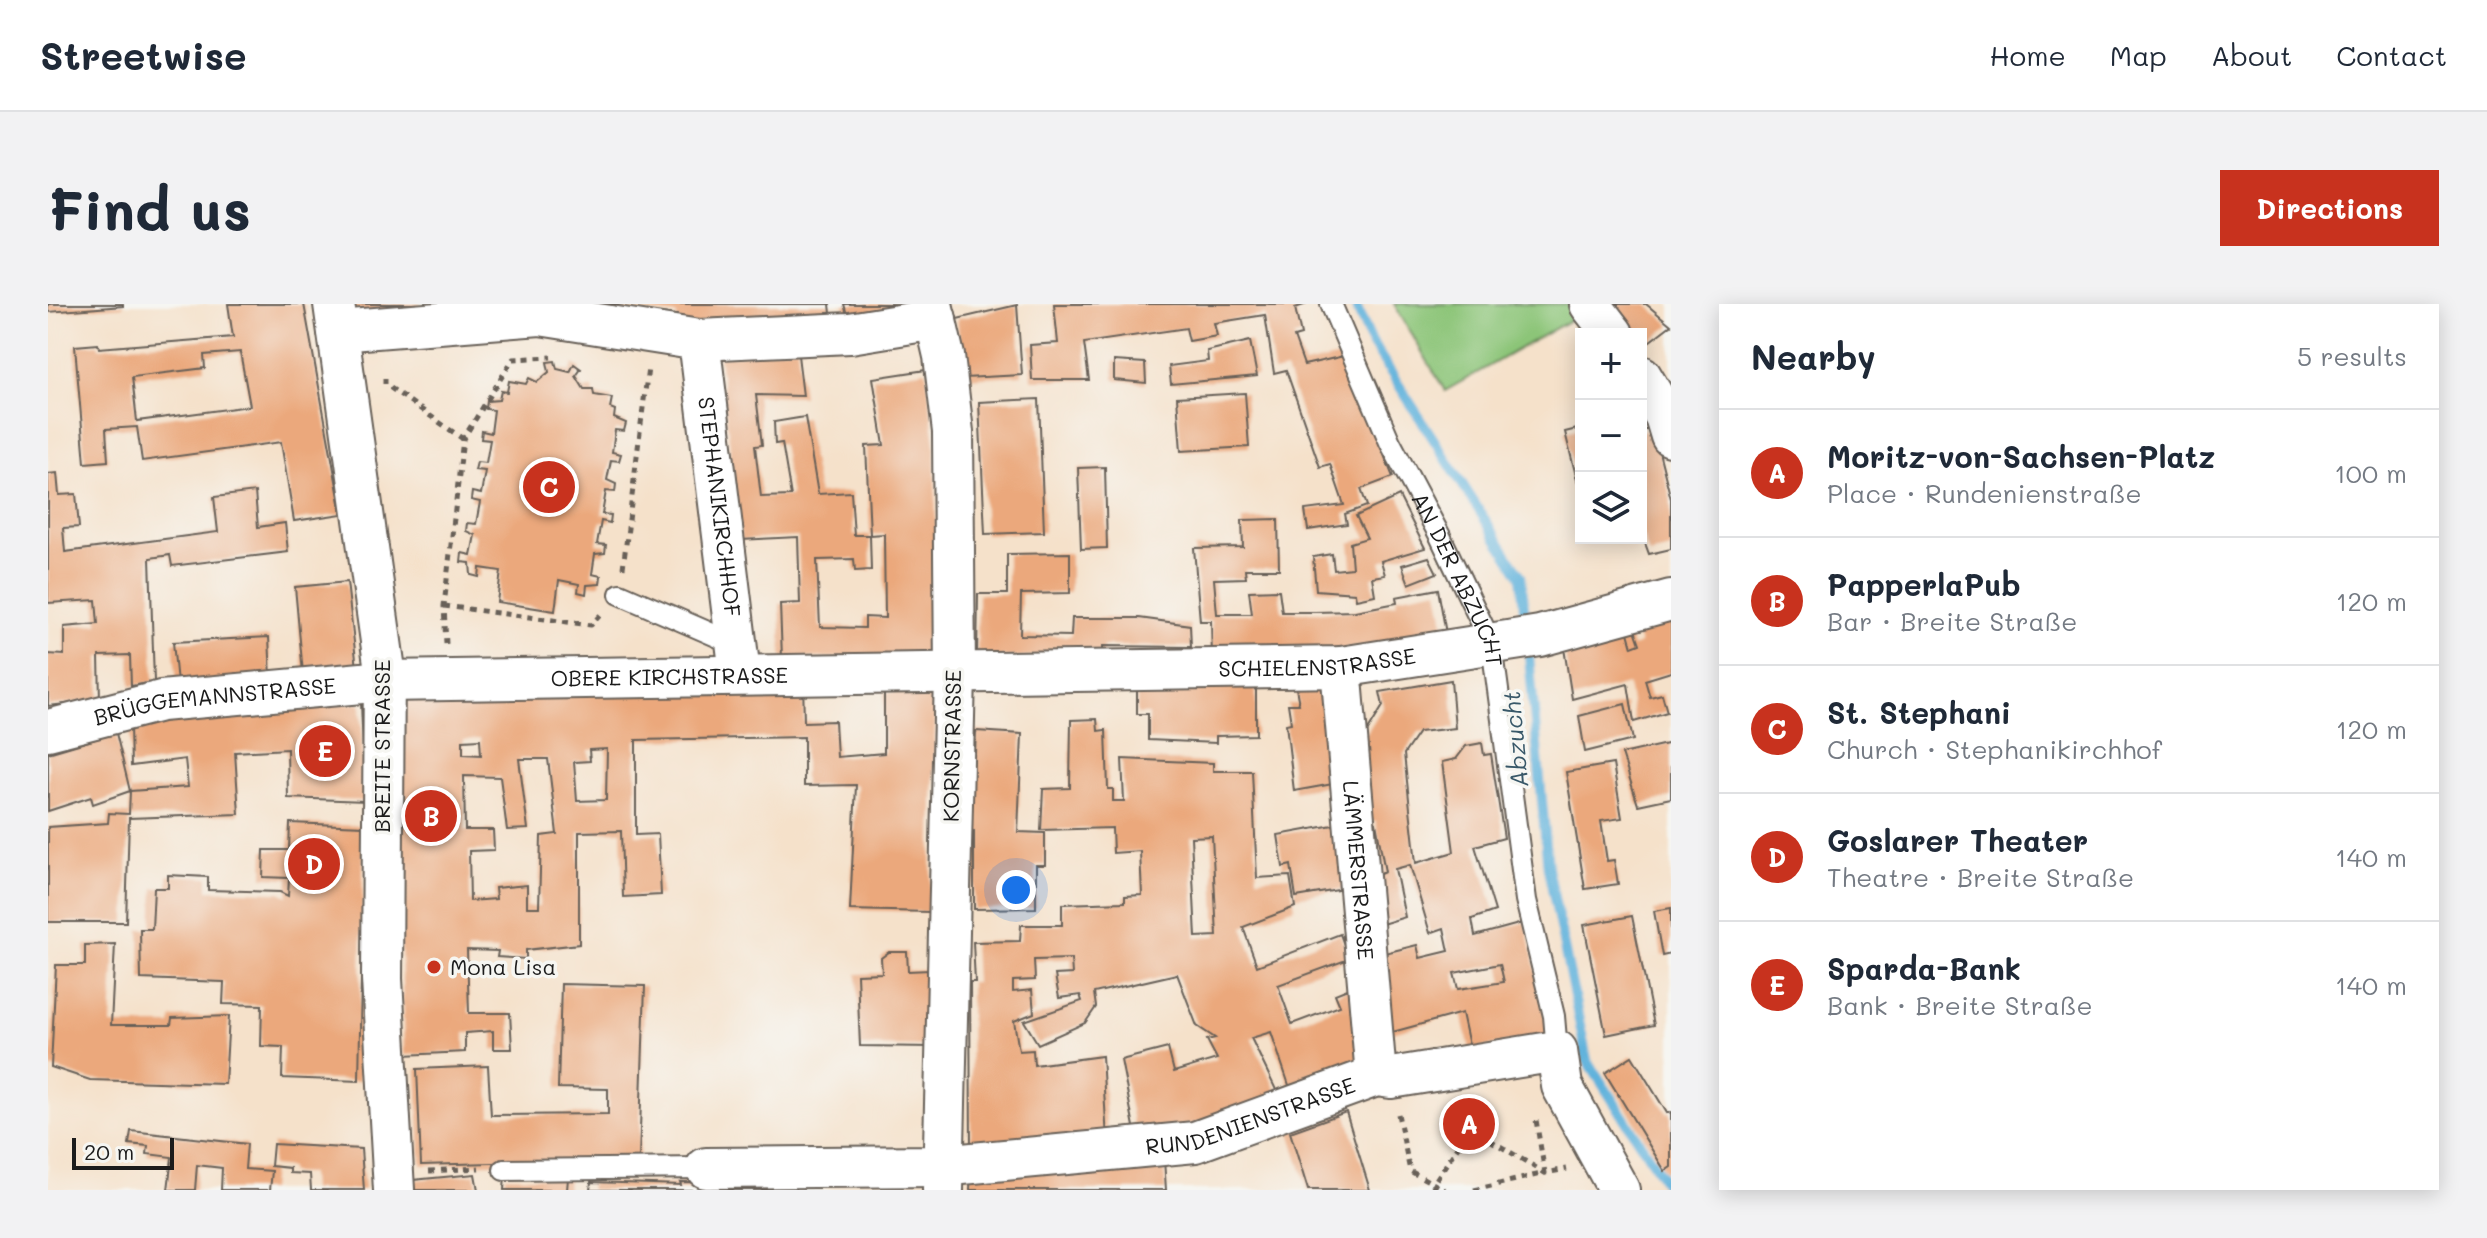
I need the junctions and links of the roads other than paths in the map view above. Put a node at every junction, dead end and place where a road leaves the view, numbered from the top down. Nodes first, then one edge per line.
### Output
1 (1331, 304) edge
2 (1590, 304) edge
3 (934, 312) edge
4 (336, 318) edge
5 (1608, 328) edge
6 (699, 340) junction
7 (1647, 386) edge
8 (1671, 436) edge
9 (620, 594) road end
10 (1671, 600) edge
11 (1515, 641) junction
12 (737, 659) junction
13 (1341, 667) junction
14 (955, 674) junction
15 (384, 681) junction
16 (48, 730) edge
17 (1557, 1051) junction
18 (1384, 1077) junction
19 (706, 1168) joint
20 (493, 1169) road end
21 (1612, 1177) edge
22 (942, 1178) edge
23 (393, 1182) edge

1 - 11 lane, AN DER ABZUCHT
2 - 5 street
3 - 6 street
3 - 14 street, KORNSTRASSE
4 - 6 street
4 - 15 street, BREITE STRASSE
6 - 12 street, STEPHANIKIRCHHOF
7 - 8 street
9 - 12 lane
10 - 11 street, SCHIELENSTRASSE
11 - 13 street, SCHIELENSTRASSE
11 - 17 lane, AN DER ABZUCHT
12 - 14 street, OBERE KIRCHSTRASSE
12 - 15 street, OBERE KIRCHSTRASSE
13 - 14 street, SCHIELENSTRASSE
13 - 18 street, LÄMMERSTRASSE
14 - 22 street, KORNSTRASSE
15 - 16 street, BRÜGGEMANNSTRASSE
15 - 23 street, BREITE STRASSE
17 - 18 street, RUNDENIENSTRASSE
17 - 21 street, AN DER ABZUCHT
18 - 22 street, RUNDENIENSTRASSE
19 - 20 lane
19 - 22 street, RUNDENIENSTRASSE

